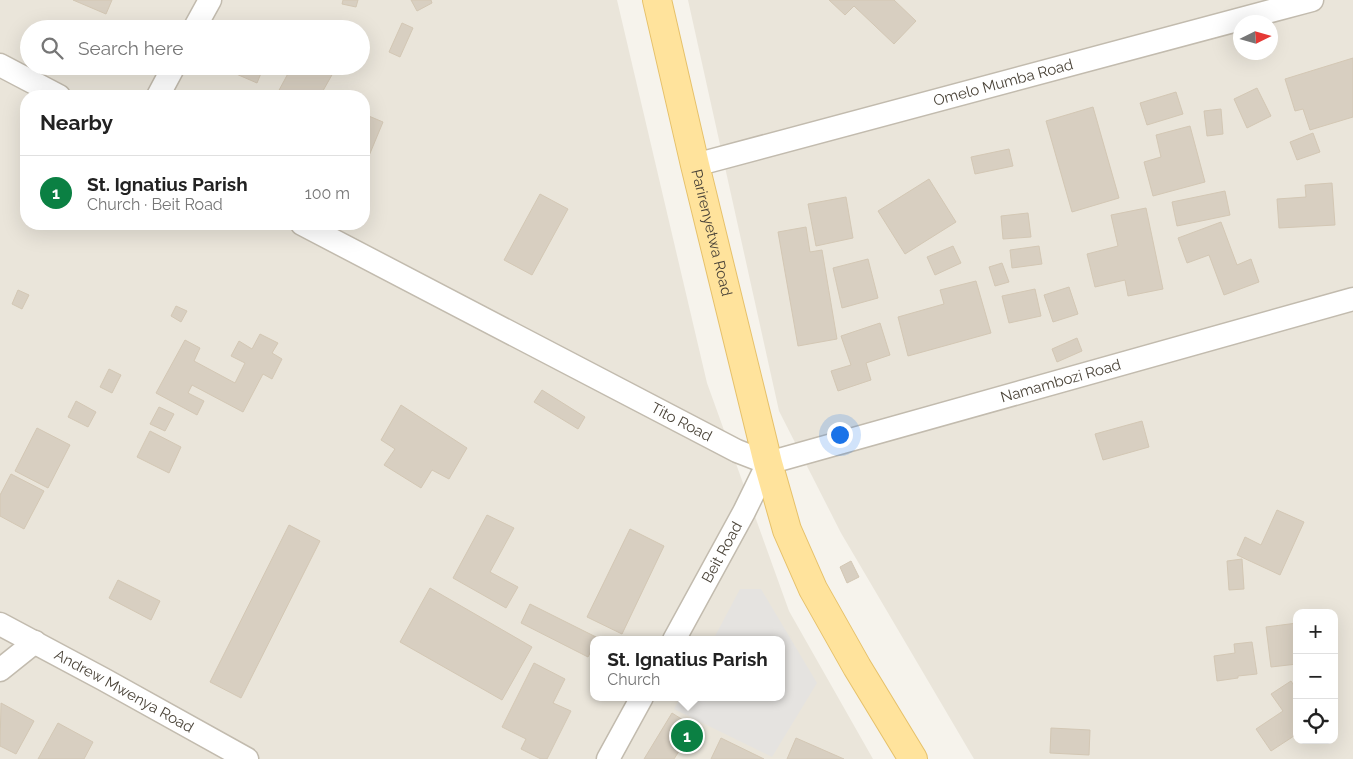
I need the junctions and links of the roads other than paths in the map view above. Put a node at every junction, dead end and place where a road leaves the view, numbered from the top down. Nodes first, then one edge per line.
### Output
1 (210, 0) edge
2 (657, 0) edge
3 (1312, 0) edge
4 (199, 20) edge
5 (0, 65) edge
6 (169, 75) edge
7 (48, 90) edge
8 (161, 90) edge
9 (695, 165) junction
10 (313, 230) edge
11 (1353, 299) edge
12 (768, 464) junction
13 (0, 624) edge
14 (676, 636) edge
15 (35, 642) junction
16 (0, 670) edge
17 (640, 701) edge
18 (247, 759) edge
19 (608, 759) edge
20 (913, 759) edge

1 - 4 street
2 - 9 main road, Parirenyetwa Road
3 - 9 street, Omelo Mumba Road
5 - 7 street
6 - 8 street
9 - 12 main road, Parirenyetwa Road
10 - 12 street, Tito Road
11 - 12 street, Namambozi Road
12 - 14 street, Beit Road
12 - 20 main road
13 - 15 street, Andrew Mwenya Road
15 - 16 street
15 - 18 street, Andrew Mwenya Road
17 - 19 street

